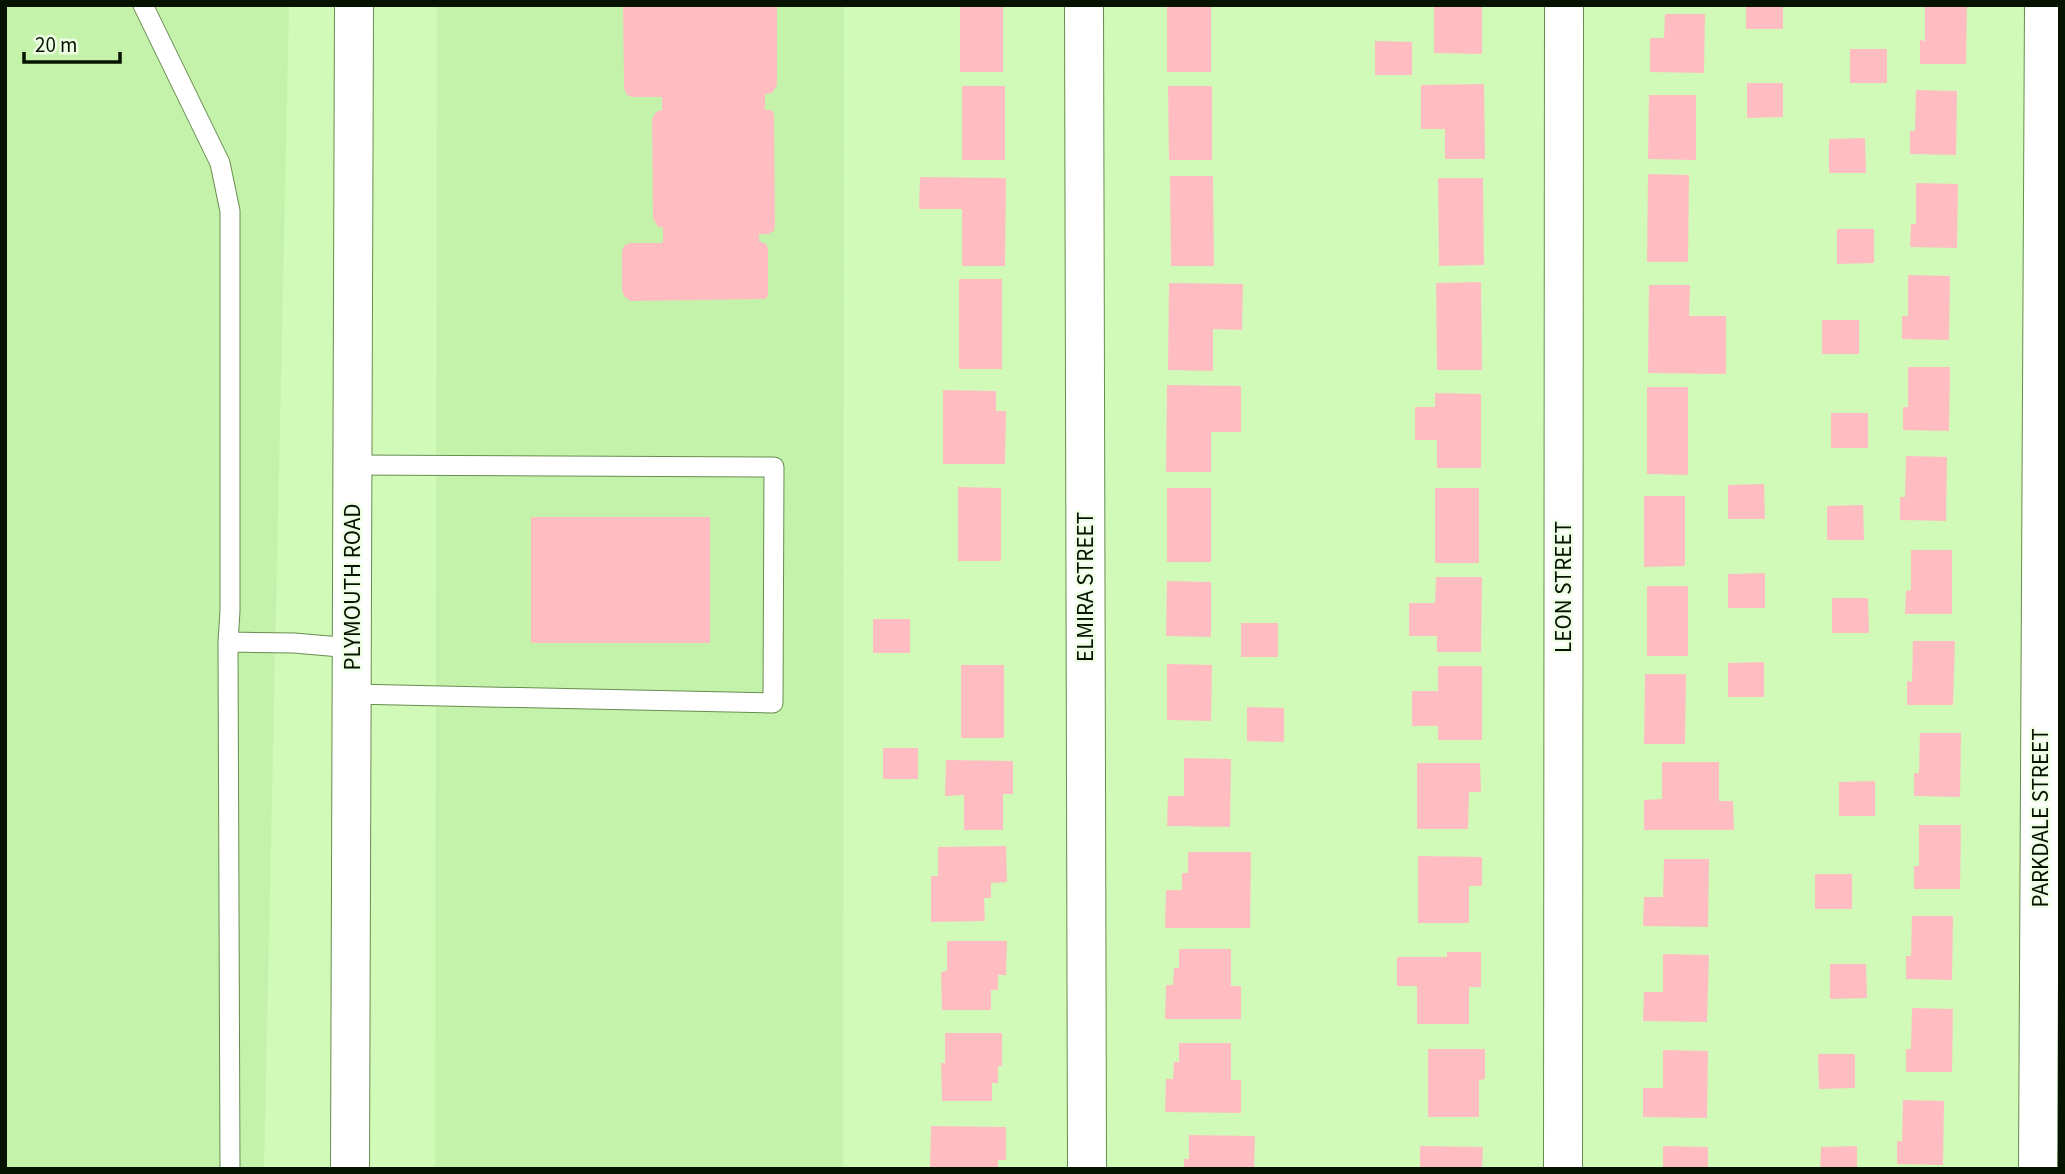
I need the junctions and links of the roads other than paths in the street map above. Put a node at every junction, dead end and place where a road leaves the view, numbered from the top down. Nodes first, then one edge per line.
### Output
1 (143, 5) edge
2 (354, 5) edge
3 (1084, 5) edge
4 (1564, 5) edge
5 (2044, 5) edge
6 (353, 465) junction
7 (228, 642) junction
8 (352, 648) junction
9 (352, 694) junction
10 (230, 1169) edge
11 (350, 1169) edge
12 (1087, 1169) edge
13 (1563, 1169) edge
14 (2038, 1169) edge

1 - 7 lane
2 - 6 street, PLYMOUTH ROAD
3 - 12 street, ELMIRA STREET
4 - 13 street, LEON STREET
5 - 14 street, PARKDALE STREET
6 - 8 street, PLYMOUTH ROAD
6 - 9 lane
7 - 8 lane
7 - 10 lane
8 - 9 street, PLYMOUTH ROAD
9 - 11 street, PLYMOUTH ROAD

